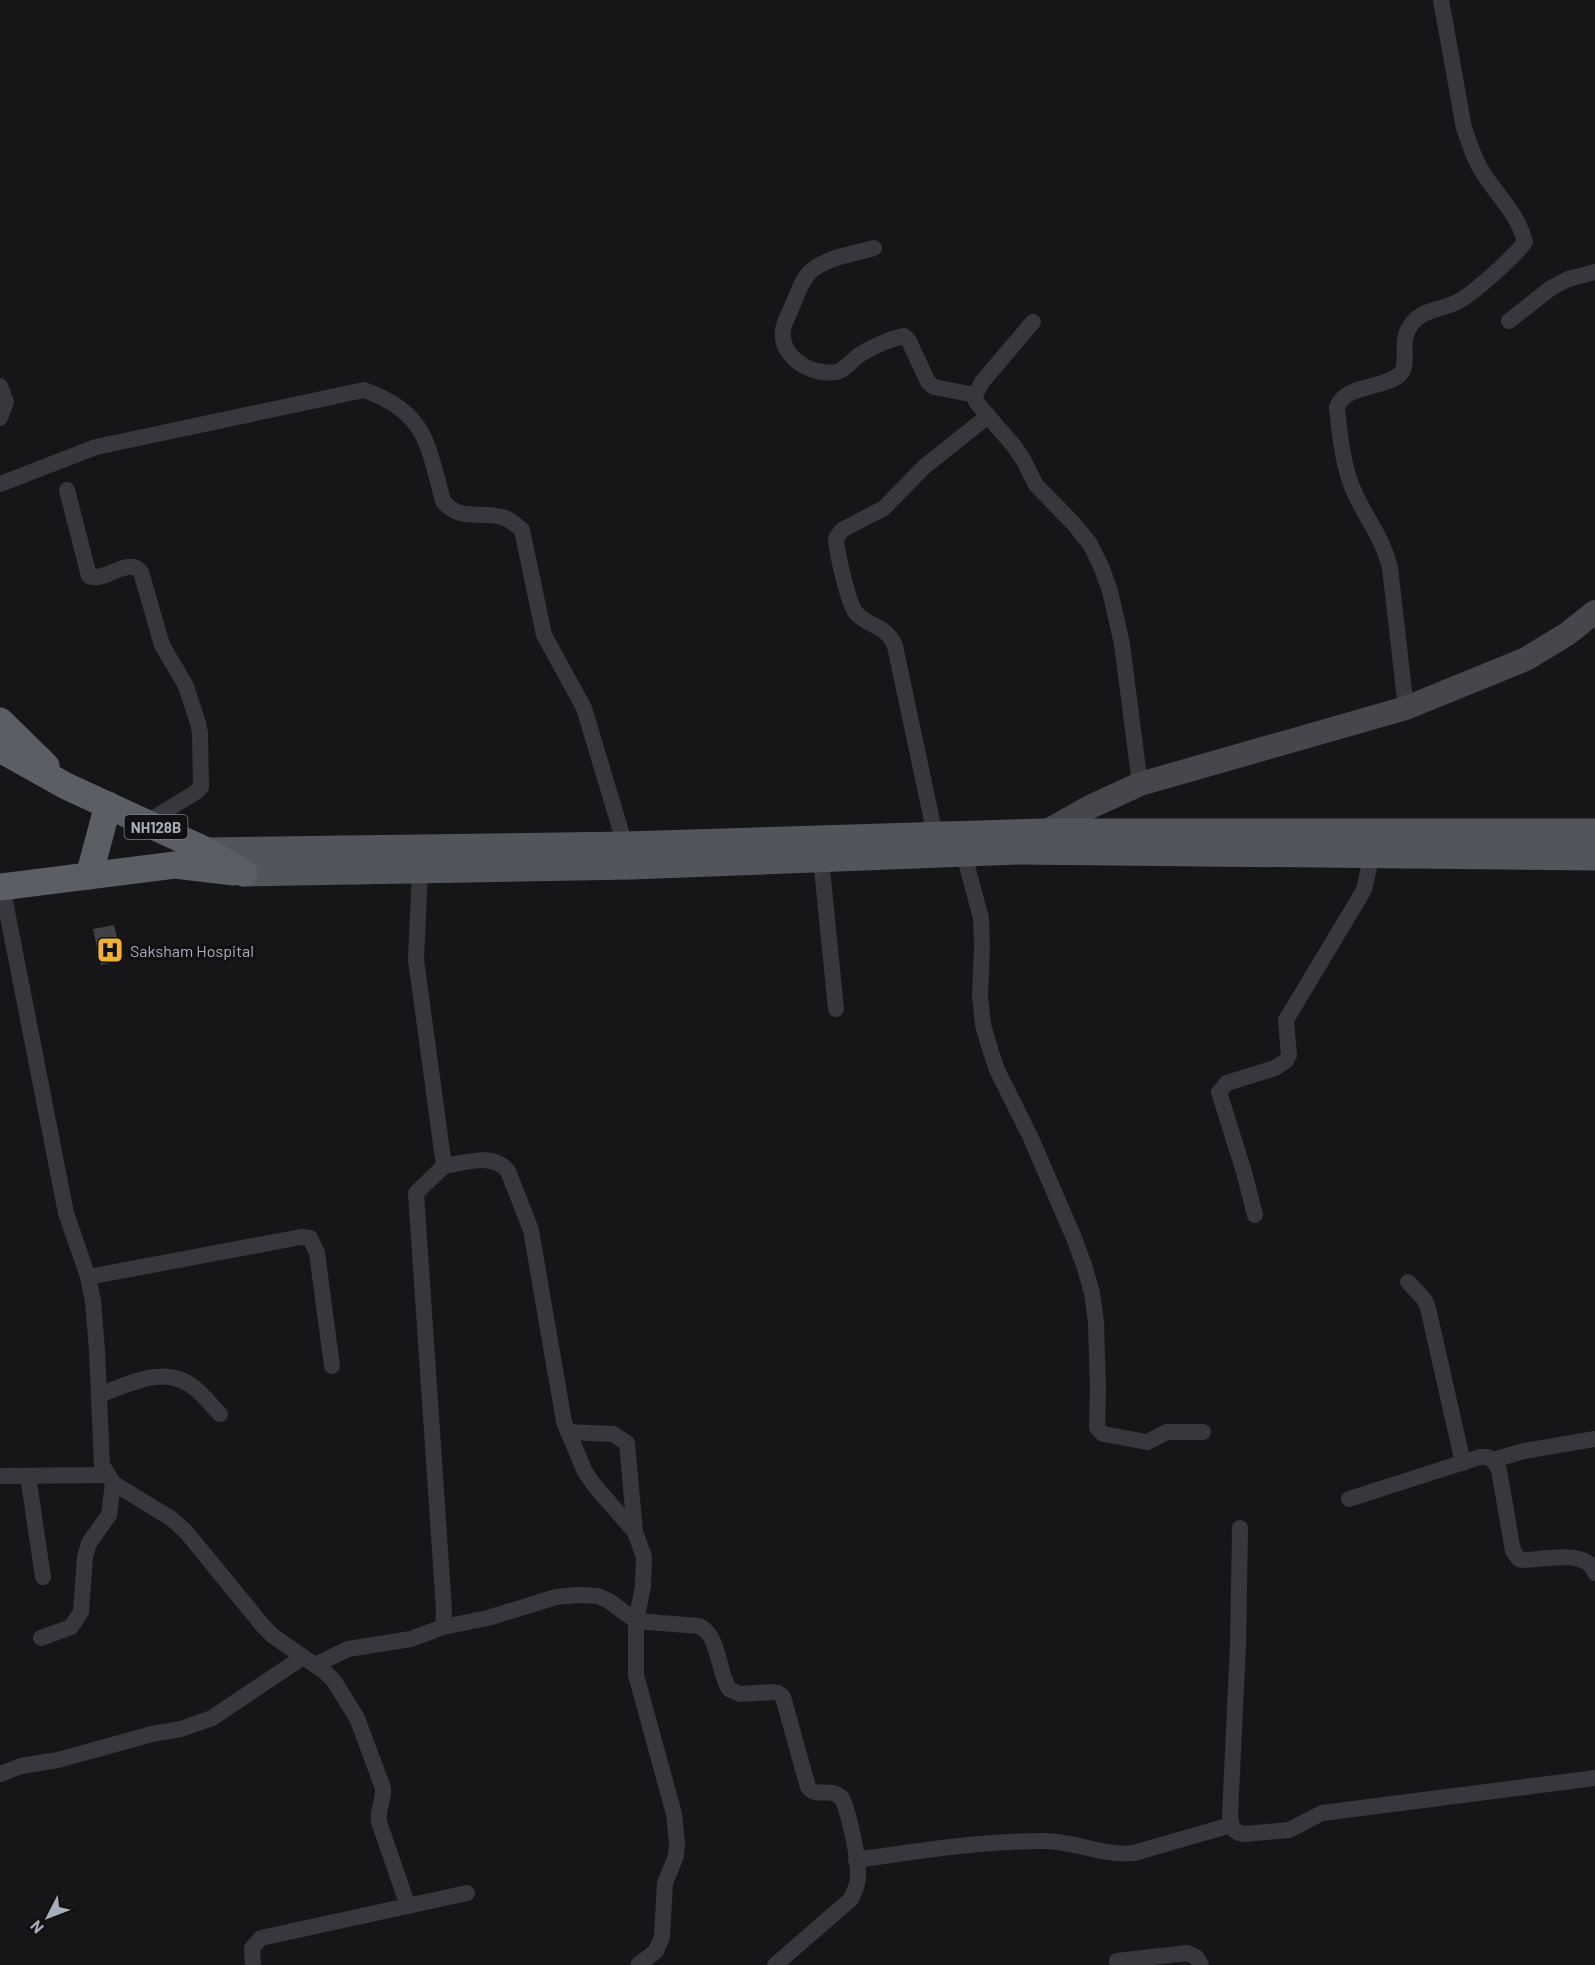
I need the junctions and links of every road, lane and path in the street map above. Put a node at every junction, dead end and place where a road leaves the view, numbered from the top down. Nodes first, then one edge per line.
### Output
1 (1441, 0) edge
2 (874, 248) dead end
3 (1595, 272) edge
4 (1509, 321) dead end
5 (1033, 322) dead end
6 (0, 386) edge
7 (975, 395) junction
8 (988, 416) junction
9 (0, 418) edge
10 (0, 484) edge
11 (67, 490) dead end
12 (1595, 612) edge
13 (1406, 708) junction
14 (0, 721) edge
15 (0, 749) edge
16 (1140, 784) junction
17 (66, 786) junction
18 (108, 805) junction
19 (147, 822) junction
20 (1044, 832) junction
21 (1595, 832) edge
22 (935, 835) junction
23 (1371, 843) junction
24 (626, 844) junction
25 (207, 851) junction
26 (1018, 851) junction
27 (964, 855) junction
28 (1595, 857) edge
29 (821, 859) junction
30 (175, 865) junction
31 (420, 870) junction
32 (244, 873) junction
33 (89, 876) junction
34 (1, 887) edge
35 (836, 1009) dead end
36 (444, 1166) junction
37 (1255, 1215) dead end
38 (88, 1277) junction
39 (1408, 1282) dead end
40 (332, 1366) dead end
41 (99, 1395) junction
42 (220, 1414) dead end
43 (568, 1432) junction
44 (1203, 1432) dead end
45 (1595, 1439) edge
46 (1493, 1460) junction
47 (1463, 1462) junction
48 (0, 1476) edge
49 (28, 1476) junction
50 (110, 1479) junction
51 (1349, 1499) dead end
52 (1240, 1528) dead end
53 (635, 1532) junction
54 (1595, 1573) edge
55 (43, 1577) dead end
56 (636, 1621) junction
57 (443, 1627) junction
58 (41, 1638) dead end
59 (309, 1661) junction
60 (0, 1774) edge
61 (1595, 1778) edge
62 (1230, 1825) junction
63 (856, 1860) junction
64 (467, 1893) dead end
65 (408, 1906) junction
66 (1118, 1961) dead end
67 (253, 1965) edge
68 (638, 1965) edge
69 (774, 1965) edge
70 (1201, 1965) edge

1 - 13 street
2 - 7 street
3 - 4 street
5 - 7 street
6 - 9 street
7 - 8 street
8 - 16 street
8 - 22 street
10 - 24 street
11 - 19 street
12 - 13 main road
13 - 16 main road
14 - 17 highway, NH128B
15 - 17 highway, NH128B
16 - 20 main road
17 - 18 highway, NH128B
18 - 19 highway, NH128B
18 - 33 highway
19 - 25 highway, NH128B
20 - 22 main road
20 - 23 main road
20 - 26 main road
21 - 23 main road
22 - 24 main road
23 - 26 main road
23 - 28 main road
23 - 37 street
24 - 25 main road
25 - 30 main road
25 - 32 highway, NH128B
26 - 27 main road
27 - 29 main road
27 - 44 street
29 - 31 main road
29 - 35 street
30 - 32 highway
30 - 33 highway
31 - 32 main road
31 - 36 street
33 - 34 highway
34 - 38 street
36 - 43 street
36 - 57 street
38 - 40 street
38 - 41 street
39 - 47 street
41 - 42 street
41 - 50 street
43 - 53 street
43 - 53 street
45 - 46 street
46 - 47 street
46 - 54 street
47 - 51 street
48 - 49 street
49 - 50 street
49 - 55 street
50 - 58 street
50 - 59 street
52 - 62 street
53 - 56 street
56 - 57 street
56 - 63 street
56 - 68 street
57 - 59 street
59 - 60 street
59 - 65 street
61 - 62 street
62 - 63 street
63 - 69 street
64 - 65 street
65 - 67 street
66 - 70 street

